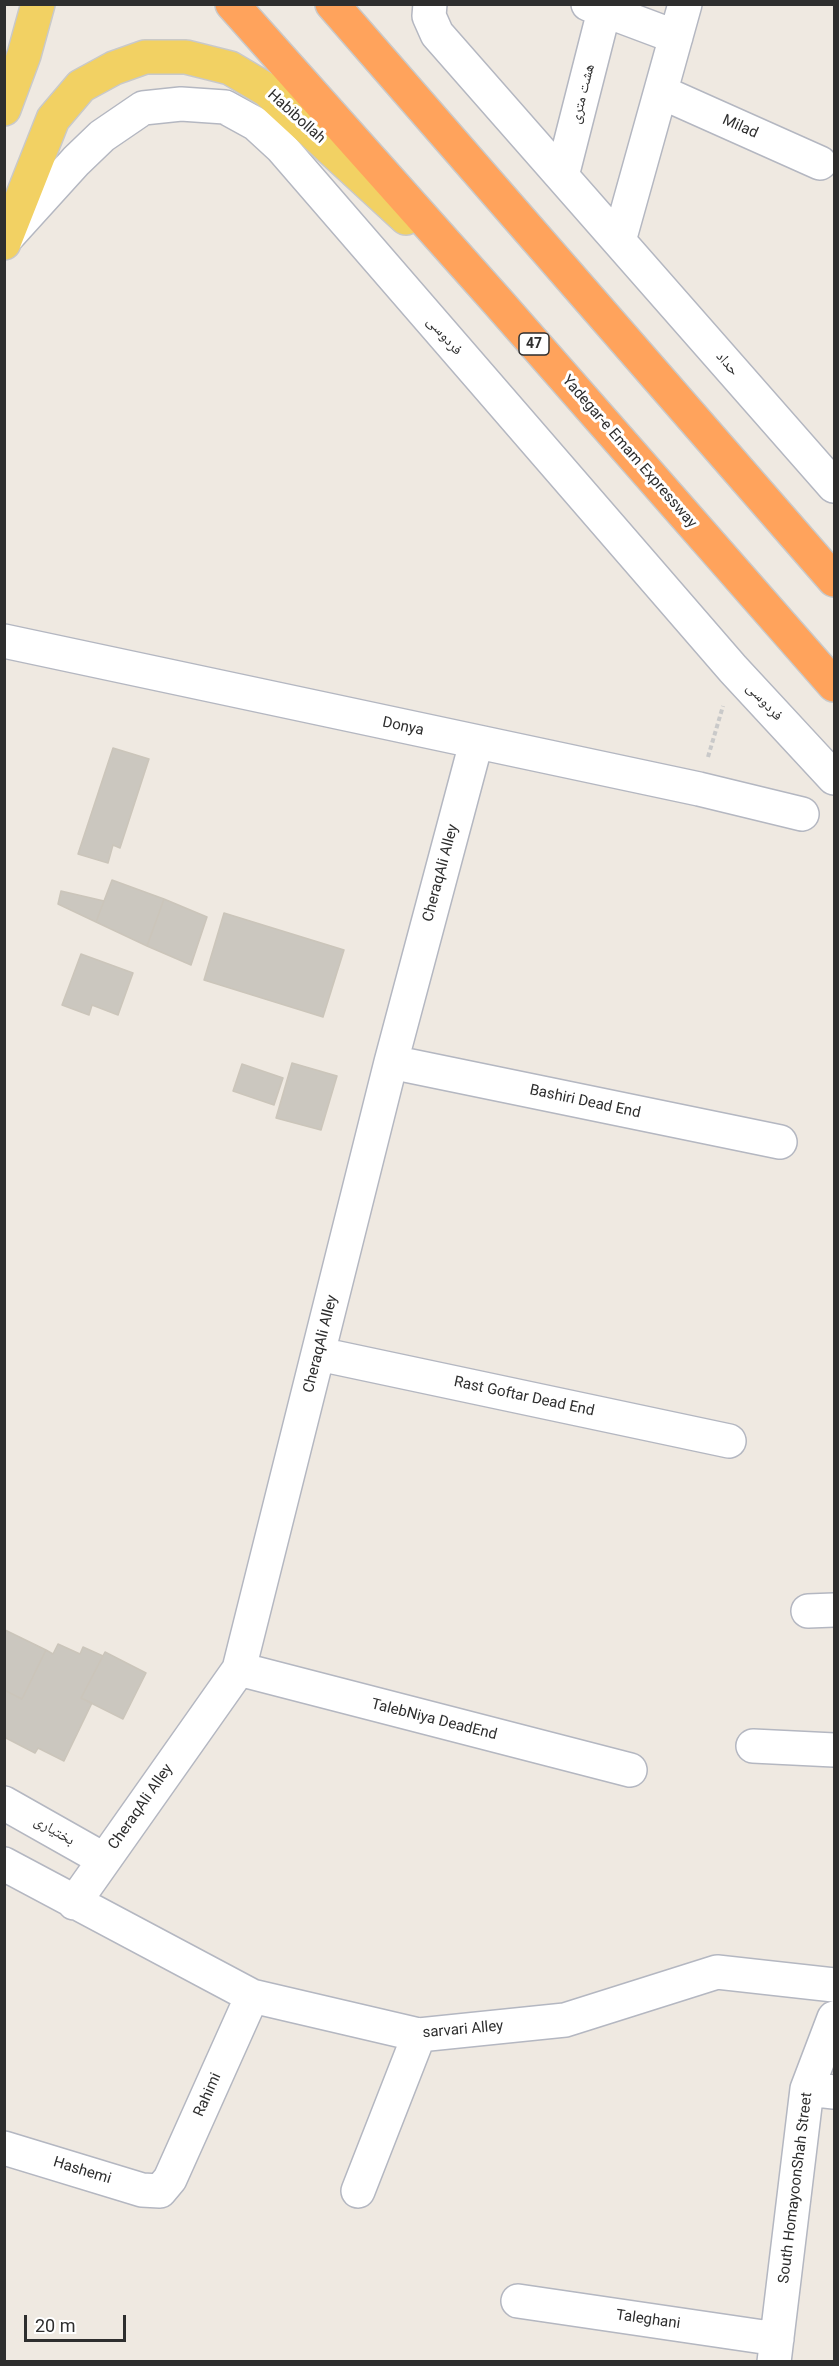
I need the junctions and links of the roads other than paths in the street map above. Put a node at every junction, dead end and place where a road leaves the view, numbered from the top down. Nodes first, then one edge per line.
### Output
1 (38, 4) edge
2 (232, 4) edge
3 (430, 4) edge
4 (685, 4) edge
5 (332, 5) edge
6 (596, 8) edge
7 (676, 37) junction
8 (661, 92) junction
9 (4, 109) edge
10 (820, 163) dead end
11 (562, 176) junction
12 (6, 240) edge
13 (619, 241) junction
14 (497, 301) junction
15 (834, 486) edge
16 (834, 580) edge
17 (4, 641) edge
18 (834, 685) edge
19 (476, 743) junction
20 (834, 778) edge
21 (802, 814) dead end
22 (391, 1062) junction
23 (780, 1142) dead end
24 (319, 1354) junction
25 (729, 1441) dead end
26 (239, 1669) junction
27 (753, 1746) dead end
28 (834, 1750) edge
29 (630, 1770) dead end
30 (4, 1803) edge
31 (103, 1860) junction
32 (4, 1864) edge
33 (74, 1903) junction
34 (834, 1985) edge
35 (252, 1996) junction
36 (834, 2018) edge
37 (419, 2035) junction
38 (821, 2091) edge
39 (4, 2148) edge
40 (159, 2191) joint
41 (358, 2191) dead end
42 (519, 2301) dead end
43 (775, 2350) edge

1 - 9 main road
2 - 14 highway, Yadegar-e Emam Expressway / 47
3 - 11 street, حداد
4 - 7 street
5 - 16 highway
6 - 7 street
6 - 11 street, هشت متری
7 - 8 street
8 - 10 street, Milad
8 - 13 street
11 - 13 street, حداد
12 - 14 main road, Habibollah
12 - 20 street, فردوسی
13 - 15 street, حداد
14 - 18 highway, Yadegar-e Emam Expressway / 47
17 - 19 street, Donya
19 - 21 street, Donya
19 - 22 street, CheraqAli Alley
22 - 23 street, Bashiri Dead End
22 - 24 street, CheraqAli Alley
24 - 25 street, Rast Goftar Dead End
24 - 26 street, CheraqAli Alley
26 - 29 street, TalebNiya DeadEnd
26 - 31 street, CheraqAli Alley
27 - 28 street
30 - 31 street, بختیاری
31 - 33 street, CheraqAli Alley
32 - 33 street
33 - 35 street, sarvari Alley
34 - 37 street, sarvari Alley
35 - 37 street, sarvari Alley
35 - 40 street, Rahimi
36 - 38 street, South HomayoonShah Street
37 - 41 street
38 - 43 street, South HomayoonShah Street
39 - 40 street, Hashemi
42 - 43 street, Taleghani

